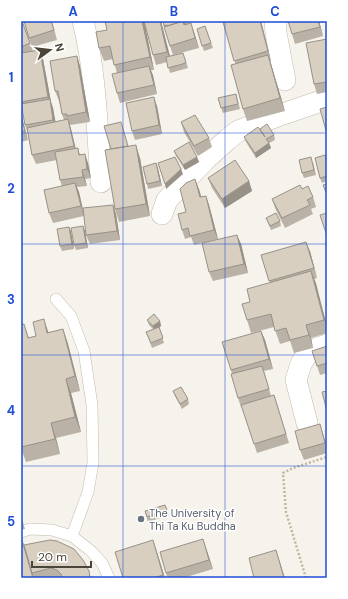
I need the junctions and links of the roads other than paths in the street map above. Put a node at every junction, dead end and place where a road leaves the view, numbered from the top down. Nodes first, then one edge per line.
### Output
1 (83, 21) edge
2 (275, 21) edge
3 (285, 80) dead end
4 (327, 99) edge
5 (101, 182) dead end
6 (162, 214) dead end
7 (56, 299) dead end
8 (327, 345) edge
9 (307, 423) dead end
10 (21, 532) edge
11 (72, 536) junction
12 (109, 578) edge

1 - 5 street
2 - 3 street
4 - 6 street
7 - 11 lane
8 - 9 street
10 - 11 lane
11 - 12 lane

